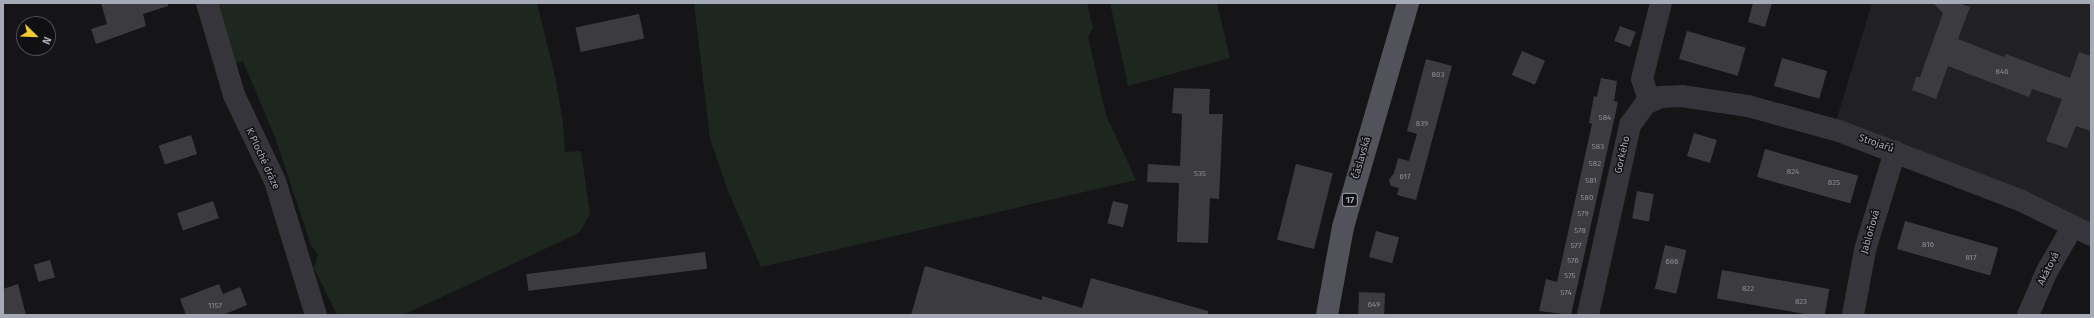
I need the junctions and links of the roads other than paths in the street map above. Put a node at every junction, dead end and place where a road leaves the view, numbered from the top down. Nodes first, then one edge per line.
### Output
1 (207, 3) edge
2 (1408, 3) edge
3 (1661, 3) edge
4 (1649, 100) junction
5 (1895, 151) junction
6 (2082, 231) edge
7 (316, 315) edge
8 (1327, 315) edge
9 (1588, 315) edge
10 (1853, 315) edge
11 (2028, 315) edge

1 - 7 street, K Ploché dráze
2 - 8 main road, Čáslavská / 17
3 - 4 street
4 - 5 street, Strojařů
4 - 9 street, Gorkého
5 - 6 street, Strojařů
5 - 10 street, Jabloňová
6 - 11 street, Akátová

